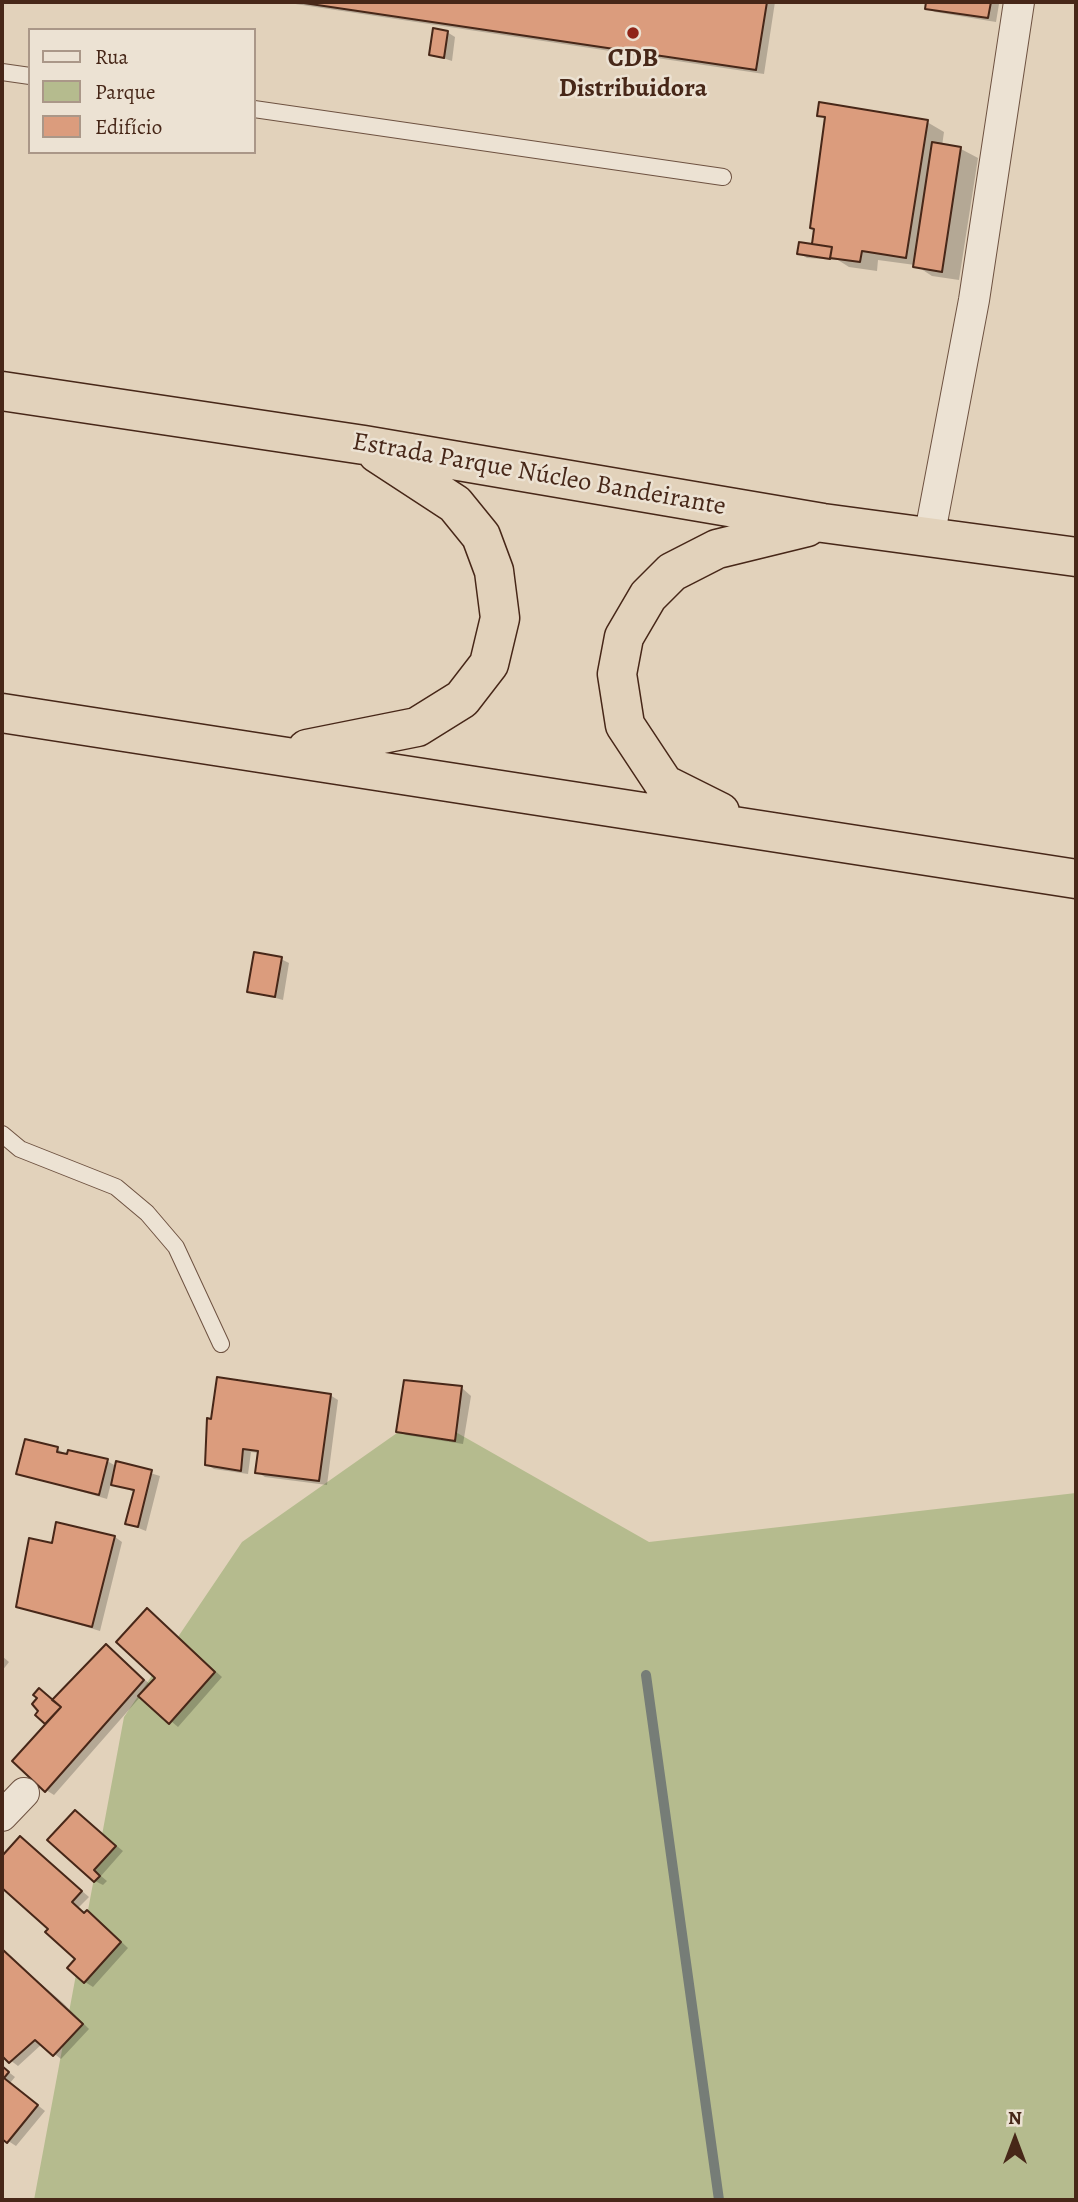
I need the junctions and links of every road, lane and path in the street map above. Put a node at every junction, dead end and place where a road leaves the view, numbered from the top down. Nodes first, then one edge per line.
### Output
1 (1019, 2) edge
2 (2, 72) edge
3 (28, 76) edge
4 (256, 108) edge
5 (723, 177) dead end
6 (2, 391) edge
7 (364, 445) junction
8 (823, 523) junction
9 (929, 538) junction
10 (1076, 557) edge
11 (2, 713) edge
12 (285, 754) junction
13 (750, 827) junction
14 (1076, 879) edge
15 (2, 1134) edge
16 (221, 1344) dead end
17 (24, 1793) dead end
18 (2, 1816) edge

1 - 9 street
2 - 3 lane
4 - 5 lane
6 - 7 highway, Estrada Parque Núcleo Bandeirante
7 - 8 highway, Estrada Parque Núcleo Bandeirante
7 - 12 highway
8 - 9 highway, Estrada Parque Núcleo Bandeirante
8 - 13 highway
9 - 10 highway, Estrada Parque Núcleo Bandeirante
11 - 12 highway
12 - 13 highway
13 - 14 highway
15 - 16 lane
17 - 18 street

